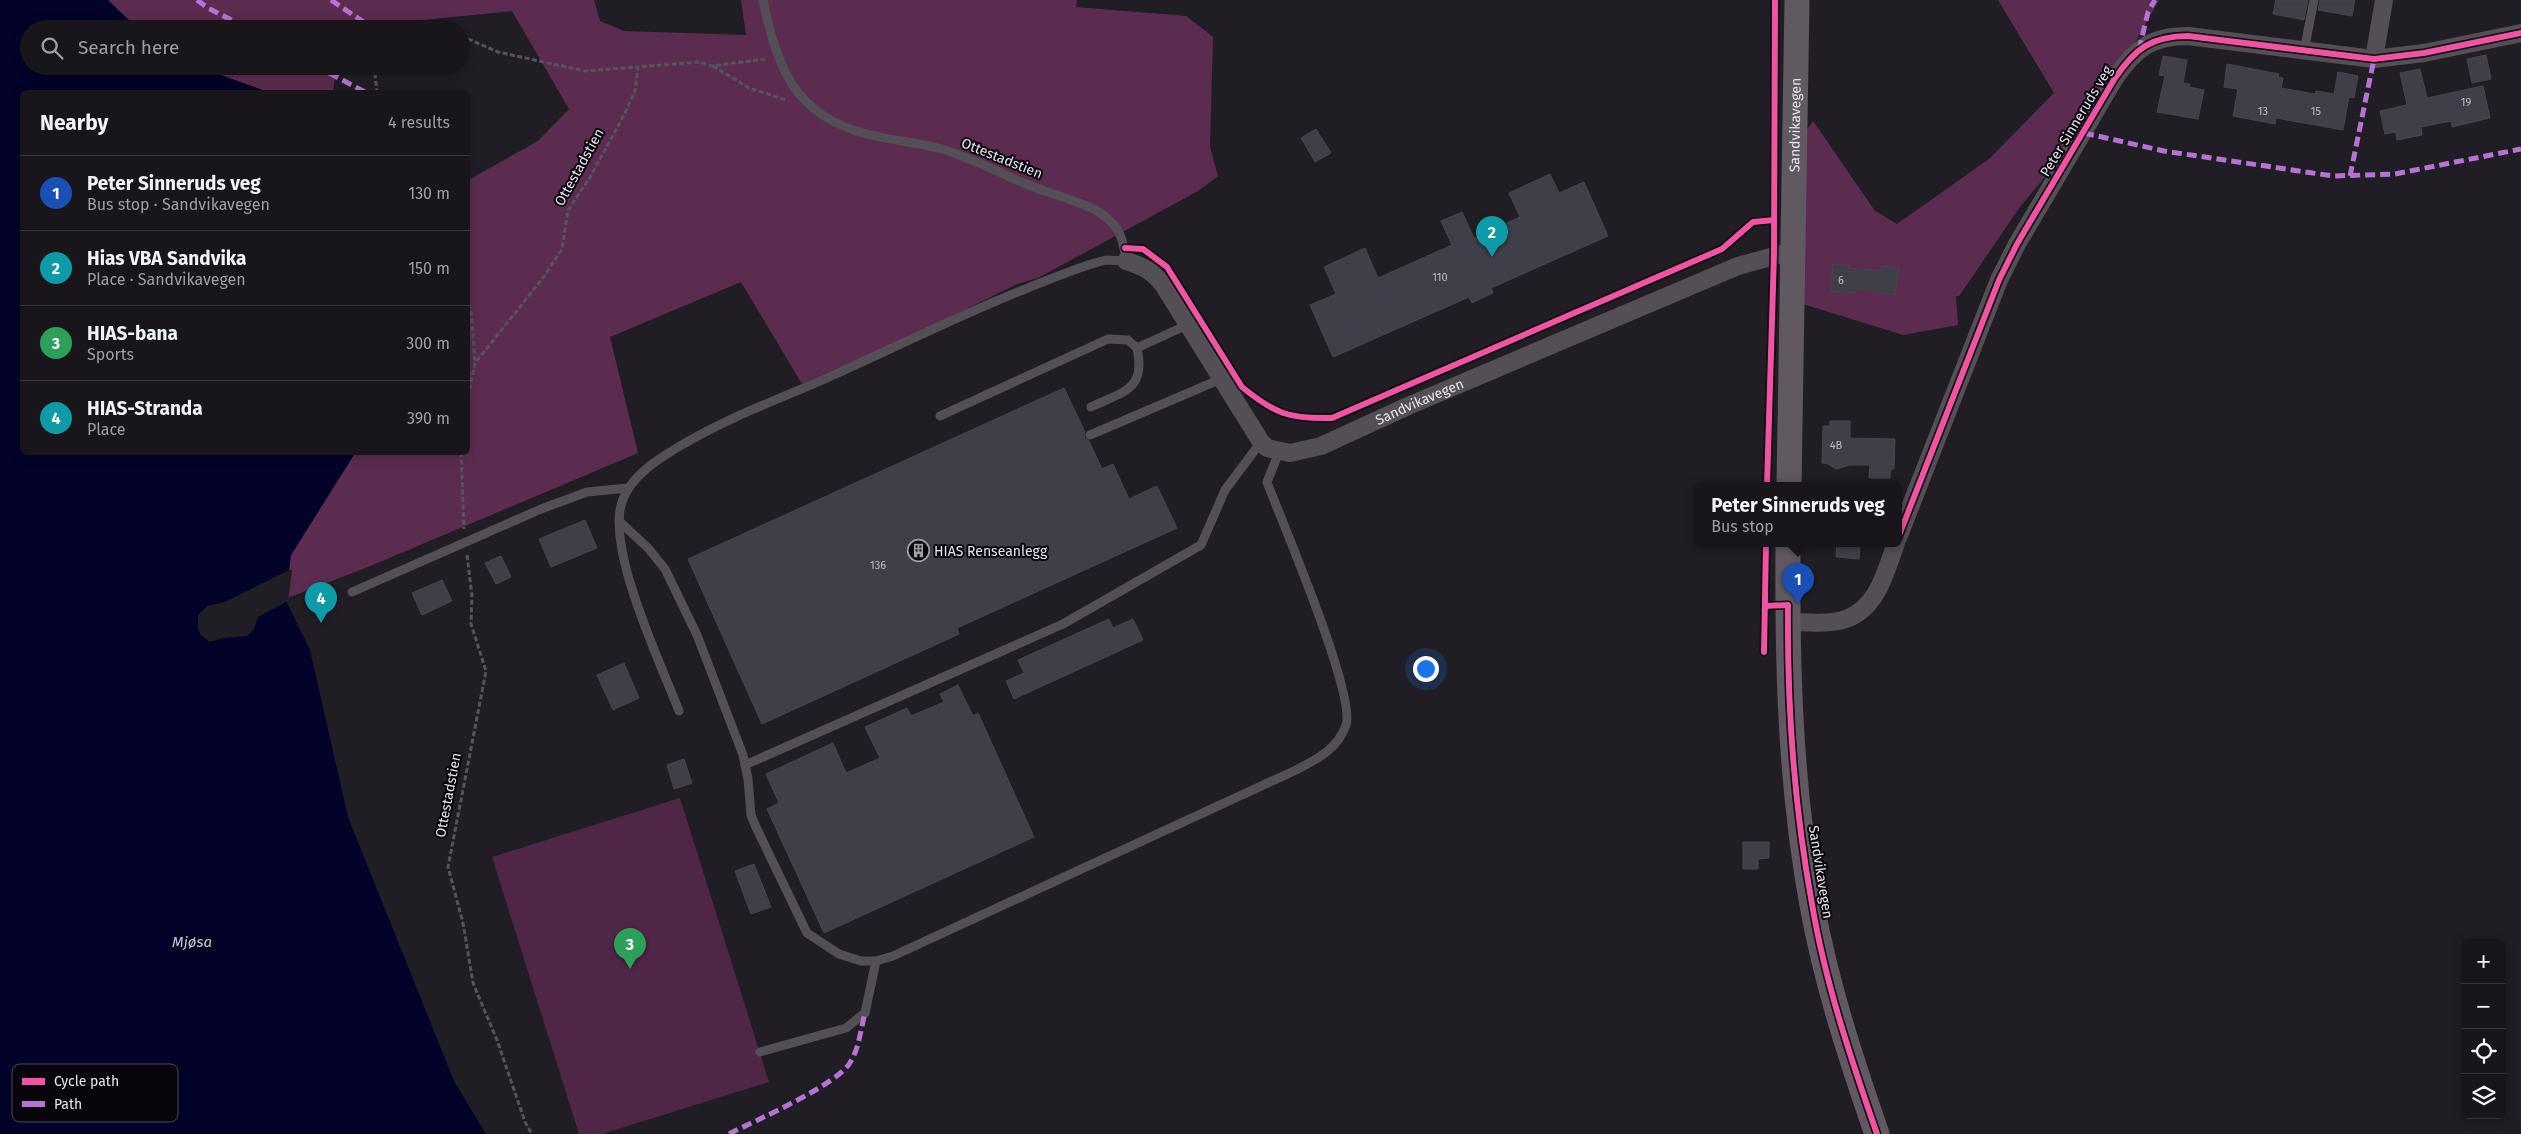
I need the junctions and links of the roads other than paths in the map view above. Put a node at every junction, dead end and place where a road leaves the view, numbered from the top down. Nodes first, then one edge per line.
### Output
1 (763, 0) edge
2 (1797, 0) edge
3 (2314, 0) edge
4 (2384, 0) edge
5 (2521, 33) edge
6 (2304, 52) junction
7 (2374, 59) junction
8 (1793, 251) junction
9 (1126, 262) junction
10 (1189, 324) junction
11 (1137, 348) junction
12 (1221, 379) junction
13 (1092, 407) dead end
14 (940, 416) dead end
15 (1090, 435) dead end
16 (1261, 442) junction
17 (1279, 452) junction
18 (1789, 482) edge
19 (628, 488) junction
20 (619, 521) junction
21 (1902, 528) edge
22 (1788, 547) edge
23 (1894, 547) edge
24 (352, 592) dead end
25 (1788, 622) junction
26 (679, 711) dead end
27 (745, 765) junction
28 (876, 961) junction
29 (760, 1052) dead end
30 (1877, 1134) edge

1 - 9 lane, Ottestadstien
2 - 8 main road, Sandvikavegen
3 - 6 lane
4 - 7 street
5 - 7 street, Peter Sinneruds veg
6 - 7 street, Peter Sinneruds veg
6 - 21 street, Peter Sinneruds veg
8 - 17 street, Sandvikavegen
8 - 18 main road, Sandvikavegen
9 - 10 street
9 - 19 lane
10 - 11 lane
10 - 12 street
11 - 13 lane
11 - 14 lane
12 - 15 lane
12 - 16 street
16 - 17 street
16 - 27 lane
17 - 28 lane
19 - 20 lane
19 - 24 lane
20 - 26 lane
20 - 27 lane
22 - 25 main road, Sandvikavegen
23 - 25 street
25 - 30 main road, Sandvikavegen
27 - 28 lane
28 - 29 lane

